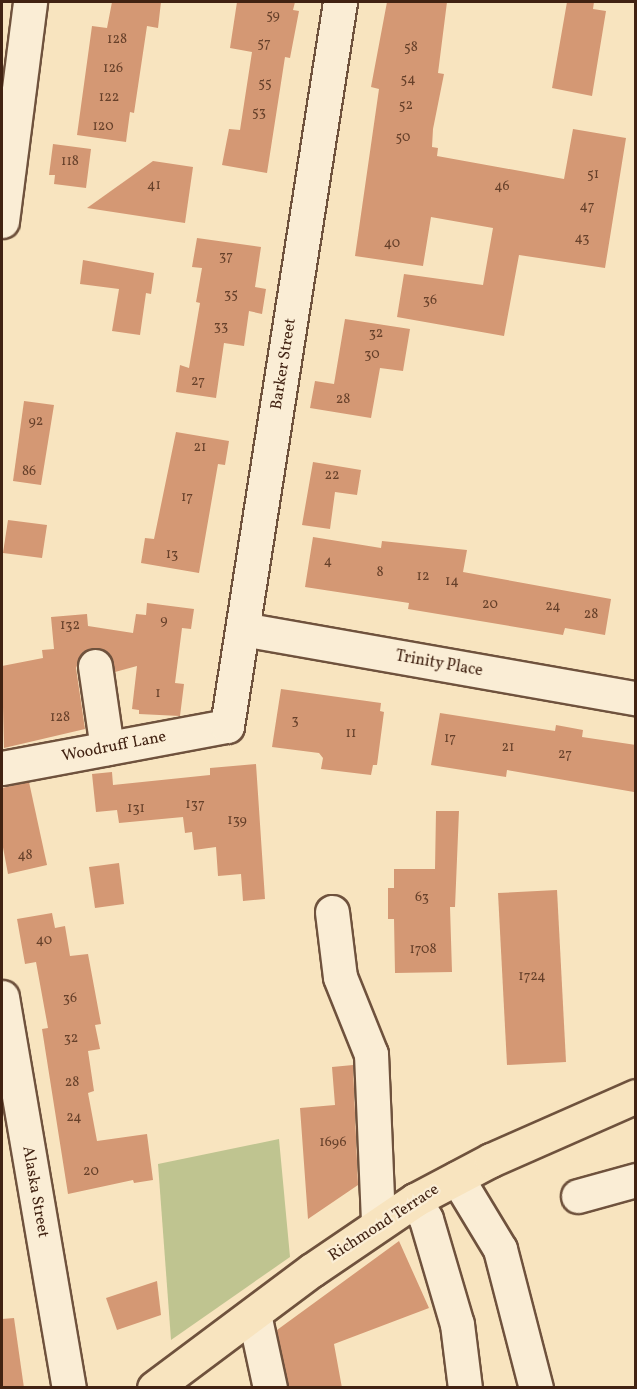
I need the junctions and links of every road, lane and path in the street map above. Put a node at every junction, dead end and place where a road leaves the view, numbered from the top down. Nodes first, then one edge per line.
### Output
1 (30, 2) edge
2 (340, 2) edge
3 (2, 221) edge
4 (243, 629) junction
5 (95, 666) dead end
6 (636, 698) edge
7 (227, 726) joint
8 (107, 748) junction
9 (2, 768) edge
10 (332, 912) dead end
11 (2, 997) edge
12 (636, 1096) edge
13 (457, 1178) junction
14 (636, 1180) edge
15 (578, 1196) dead end
16 (415, 1200) junction
17 (378, 1223) junction
18 (254, 1314) junction
19 (69, 1388) edge
20 (154, 1388) edge
21 (270, 1388) edge
22 (465, 1388) edge
23 (536, 1388) edge

1 - 3 street
2 - 4 street, Barker Street
4 - 6 street, Trinity Place
4 - 7 street, Barker Street
5 - 8 street
7 - 8 street, Woodruff Lane
8 - 9 street, Woodruff Lane
10 - 17 street
11 - 19 street, Alaska Street
12 - 13 main road, Richmond Terrace
13 - 16 main road, Richmond Terrace
13 - 23 street
14 - 15 street
16 - 17 main road, Richmond Terrace
16 - 22 street
17 - 18 main road, Richmond Terrace
18 - 20 main road, Richmond Terrace
18 - 21 street

